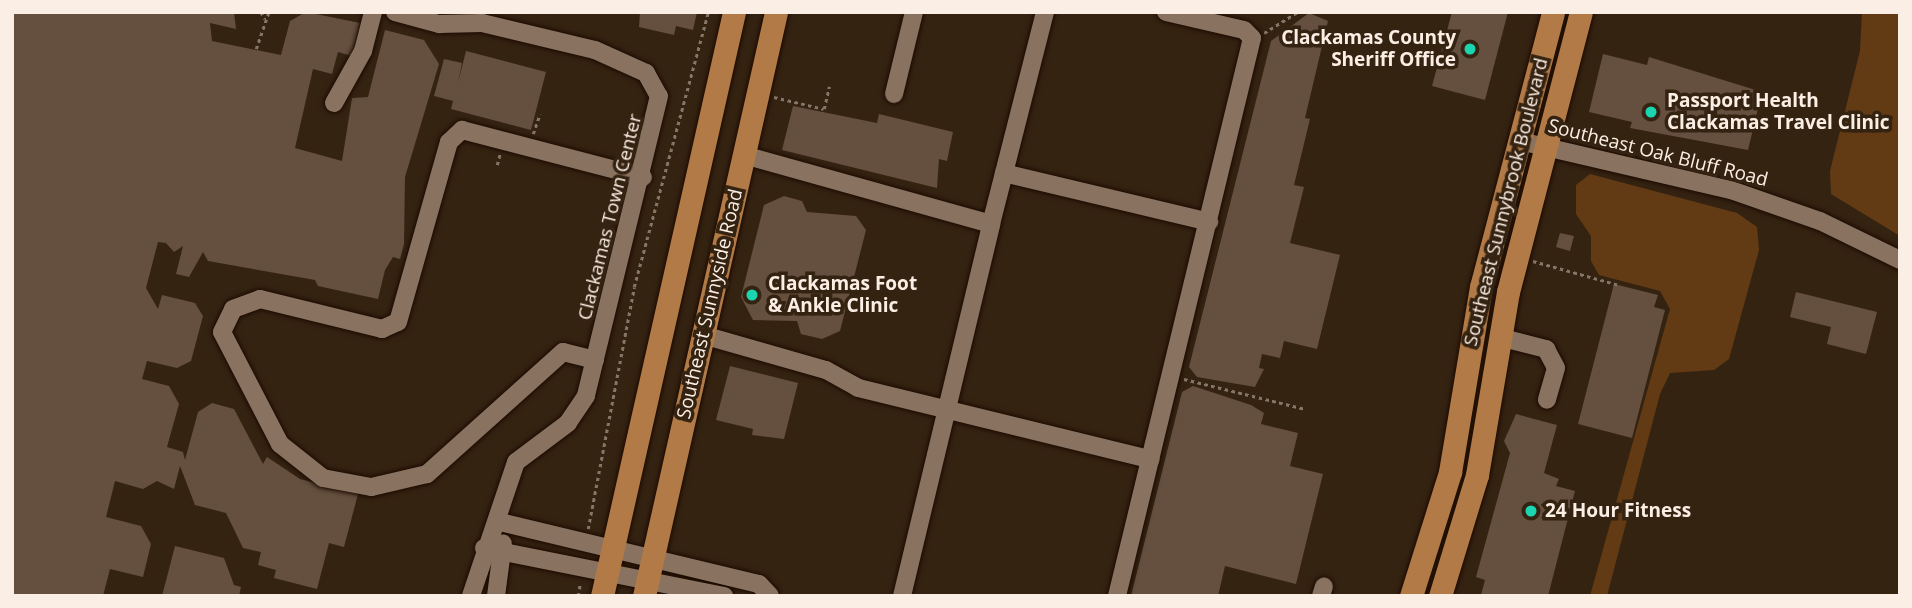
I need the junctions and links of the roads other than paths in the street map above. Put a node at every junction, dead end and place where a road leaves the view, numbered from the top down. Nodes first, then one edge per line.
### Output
1 (373, 12) edge
2 (395, 12) edge
3 (734, 12) edge
4 (776, 12) edge
5 (914, 12) edge
6 (1045, 12) edge
7 (1166, 12) edge
8 (1553, 12) edge
9 (1581, 12) edge
10 (465, 17) edge
11 (894, 94) dead end
12 (334, 103) dead end
13 (1520, 141) junction
14 (1546, 145) junction
15 (744, 155) junction
16 (1004, 173) junction
17 (643, 177) junction
18 (1209, 222) junction
19 (991, 224) junction
20 (1900, 260) edge
21 (703, 335) junction
22 (1499, 337) junction
23 (595, 359) junction
24 (1547, 400) dead end
25 (947, 410) junction
26 (1150, 459) junction
27 (500, 522) junction
28 (484, 548) junction
29 (612, 550) junction
30 (505, 553) junction
31 (648, 578) edge
32 (604, 585) edge
33 (471, 596) edge
34 (496, 596) edge
35 (724, 596) edge
36 (771, 596) edge
37 (902, 596) edge
38 (1117, 596) edge
39 (1411, 596) edge
40 (1440, 596) edge

1 - 12 street
2 - 10 street, Clackamas Town Center
3 - 29 main road
4 - 15 main road, Southeast Sunnyside Road
5 - 11 street
6 - 16 street
7 - 18 street
8 - 13 main road, Southeast Sunnybrook Boulevard
9 - 14 main road, Southeast Sunnybrook Boulevard
10 - 17 street, Clackamas Town Center
13 - 14 street, Southeast Oak Bluff Road
13 - 39 main road, Southeast Sunnybrook Boulevard
14 - 20 street, Southeast Oak Bluff Road
14 - 22 main road, Southeast Sunnybrook Boulevard
15 - 19 street
15 - 21 main road, Southeast Sunnyside Road
16 - 18 street
16 - 19 street
17 - 23 street, Clackamas Town Center
17 - 23 street
18 - 26 street
19 - 25 street
21 - 25 street
21 - 31 main road, Southeast Sunnyside Road
22 - 24 street
22 - 40 main road, Southeast Sunnybrook Boulevard
23 - 27 street, Clackamas Town Center
25 - 26 street
25 - 37 street
26 - 38 street
27 - 28 street, Clackamas Town Center
27 - 29 street
27 - 30 street, Clackamas Town Center
28 - 30 street
28 - 33 street, Clackamas Town Center
29 - 31 street
29 - 32 main road
30 - 32 street
30 - 34 street, Clackamas Town Center
31 - 32 street
31 - 35 street
31 - 36 street

